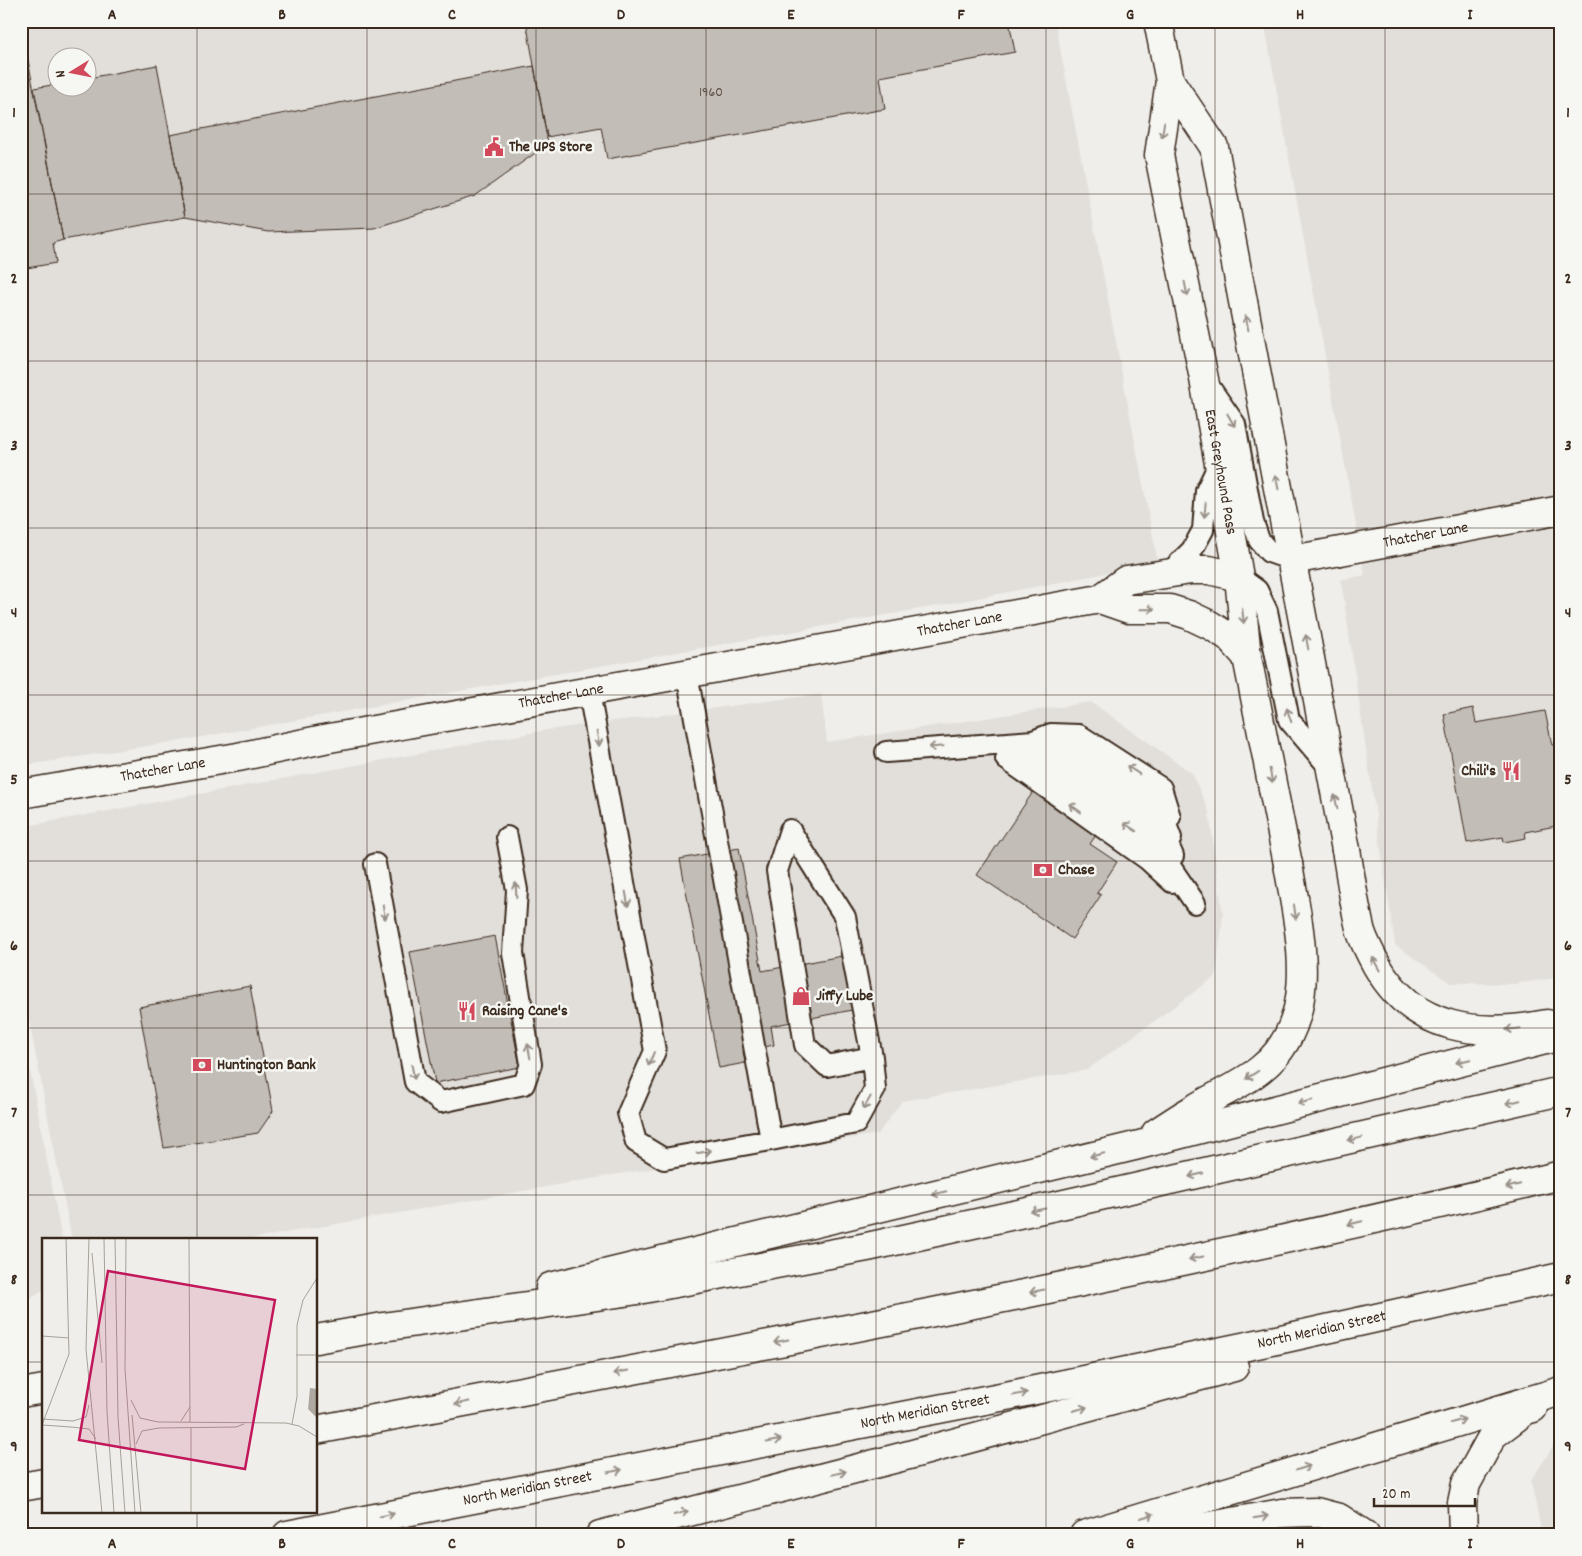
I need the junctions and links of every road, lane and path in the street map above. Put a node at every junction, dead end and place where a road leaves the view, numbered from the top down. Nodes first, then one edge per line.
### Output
1 (1158, 21) edge
2 (1170, 81) junction
3 (1204, 379) junction
4 (1219, 464) junction
5 (1561, 510) edge
6 (1292, 560) junction
7 (1168, 574) junction
8 (1239, 576) junction
9 (1100, 599) junction
10 (1247, 657) junction
11 (687, 674) junction
12 (589, 692) junction
13 (1042, 737) junction
14 (985, 743) junction
15 (1007, 743) junction
16 (886, 752) dead end
17 (1329, 767) junction
18 (21, 794) edge
19 (507, 837) dead end
20 (375, 864) dead end
21 (1195, 903) junction
22 (1561, 1021) edge
23 (1561, 1036) edge
24 (872, 1057) junction
25 (1561, 1091) edge
26 (772, 1140) junction
27 (1139, 1145) junction
28 (1561, 1175) edge
29 (1558, 1278) edge
30 (383, 1327) junction
31 (318, 1339) edge
32 (42, 1389) edge
33 (1561, 1392) edge
34 (21, 1393) edge
35 (1561, 1397) edge
36 (318, 1430) edge
37 (42, 1483) edge
38 (21, 1487) edge
39 (287, 1535) edge
40 (600, 1535) edge
41 (1084, 1535) edge
42 (1161, 1535) edge
43 (1365, 1535) edge
44 (1463, 1535) edge

1 - 2 main road, East Greyhound Pass
2 -> 3 main road, East Greyhound Pass
6 -> 2 main road, East Greyhound Pass
3 - 4 main road, East Greyhound Pass
3 -> 6 lane
4 -> 7 lane
4 - 8 main road, East Greyhound Pass
5 - 6 main road, Thatcher Lane
17 -> 6 main road, East Greyhound Pass
7 - 8 main road, Thatcher Lane
7 - 9 main road, Thatcher Lane
8 -> 10 main road, East Greyhound Pass
17 -> 8 lane
9 -> 10 main road, Thatcher Lane
9 - 11 main road, Thatcher Lane
10 -> 27 main road, East Greyhound Pass
11 - 12 main road, Thatcher Lane
11 - 26 lane
12 - 18 main road, Thatcher Lane
12 -> 26 lane
13 - 15 lane
13 - 21 lane
21 -> 13 lane
14 - 15 lane
14 -> 16 lane
21 -> 14 lane
21 -> 15 lane
22 -> 17 main road, East Greyhound Pass
20 -> 19 lane
23 -> 27 main road
24 - 24 lane
24 -> 26 lane
25 -> 30 main road
27 -> 30 main road
28 -> 36 main road
39 -> 29 main road, North Meridian Street
40 -> 29 main road
30 - 31 main road
32 - 34 main road
41 -> 33 main road
35 - 44 main road
37 - 38 main road
42 -> 43 main road

